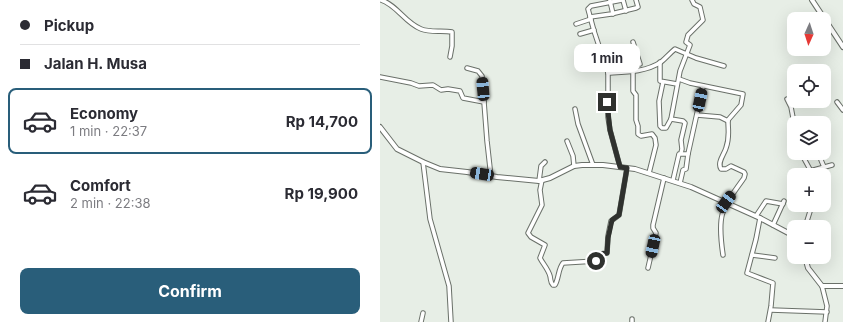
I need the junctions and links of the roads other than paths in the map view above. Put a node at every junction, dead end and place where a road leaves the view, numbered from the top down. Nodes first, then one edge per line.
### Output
1 (381, 0) edge
2 (623, 0) edge
3 (636, 0) edge
4 (692, 0) edge
5 (812, 0) edge
6 (610, 1) edge
7 (626, 11) junction
8 (612, 14) junction
9 (590, 18) junction
10 (576, 24) dead end
11 (594, 30) junction
12 (580, 34) dead end
13 (633, 42) dead end
14 (843, 47) edge
15 (635, 48) junction
16 (687, 55) junction
17 (450, 57) dead end
18 (603, 58) junction
19 (660, 62) junction
20 (640, 64) dead end
21 (724, 66) dead end
22 (467, 68) dead end
23 (633, 71) junction
24 (608, 73) junction
25 (380, 77) edge
26 (678, 78) junction
27 (663, 82) junction
28 (678, 84) junction
29 (703, 86) junction
30 (484, 102) junction
31 (837, 102) dead end
32 (575, 109) dead end
33 (843, 110) edge
34 (697, 115) junction
35 (671, 119) junction
36 (728, 121) junction
37 (380, 127) edge
38 (382, 133) edge
39 (682, 135) junction
40 (692, 137) junction
41 (567, 141) dead end
42 (681, 154) junction
43 (688, 154) junction
44 (821, 160) dead end
45 (423, 162) junction
46 (545, 162) dead end
47 (593, 165) junction
48 (832, 165) dead end
49 (574, 166) junction
50 (620, 167) junction
51 (824, 167) junction
52 (627, 168) junction
53 (820, 168) edge
54 (649, 173) junction
55 (491, 177) junction
56 (664, 178) junction
57 (673, 180) junction
58 (540, 181) junction
59 (680, 183) junction
60 (726, 202) junction
61 (758, 217) junction
62 (773, 225) junction
63 (787, 232) edge
64 (723, 255) dead end
65 (752, 255) junction
66 (775, 258) dead end
67 (807, 264) edge
68 (648, 268) dead end
69 (822, 286) junction
70 (843, 286) edge
71 (771, 310) junction
72 (827, 312) junction
73 (423, 313) dead end
74 (422, 322) edge
75 (451, 322) edge
76 (768, 322) edge
77 (826, 322) edge

1 - 17 street
2 - 6 street
2 - 7 street
3 - 7 street
4 - 16 street
5 - 14 street
6 - 8 street
6 - 9 street
7 - 8 street
8 - 9 street
9 - 10 street
9 - 11 street
11 - 12 street
11 - 18 street
13 - 15 street
15 - 18 street
15 - 20 street
16 - 19 street
16 - 21 street
16 - 26 street
18 - 24 street
19 - 23 street
19 - 27 street
22 - 30 street
23 - 24 street
23 - 54 street
24 - 50 street
25 - 30 street
26 - 28 street
26 - 29 street
27 - 28 street
27 - 35 street
28 - 35 street
29 - 34 street
29 - 36 street
30 - 55 street
31 - 33 street
32 - 47 street
34 - 36 street
34 - 40 street
35 - 39 street
36 - 60 street
37 - 38 street
38 - 45 street
39 - 40 street
39 - 42 street
40 - 43 street
41 - 49 street
42 - 43 street
42 - 57 street
43 - 59 street
44 - 51 street
45 - 55 street
45 - 75 street
46 - 58 street
47 - 49 street
47 - 50 street
48 - 51 street
49 - 58 street
50 - 52 street
51 - 53 street
52 - 54 street
52 - 58 street
54 - 56 street
55 - 58 street
56 - 57 street
56 - 68 street
57 - 59 street
59 - 60 street
60 - 61 street
60 - 64 street
61 - 62 street
61 - 62 street
61 - 65 street
62 - 63 street
65 - 66 street
65 - 71 street
67 - 69 street
69 - 70 street
69 - 72 street
71 - 72 street
71 - 76 street
72 - 77 street
73 - 74 street

